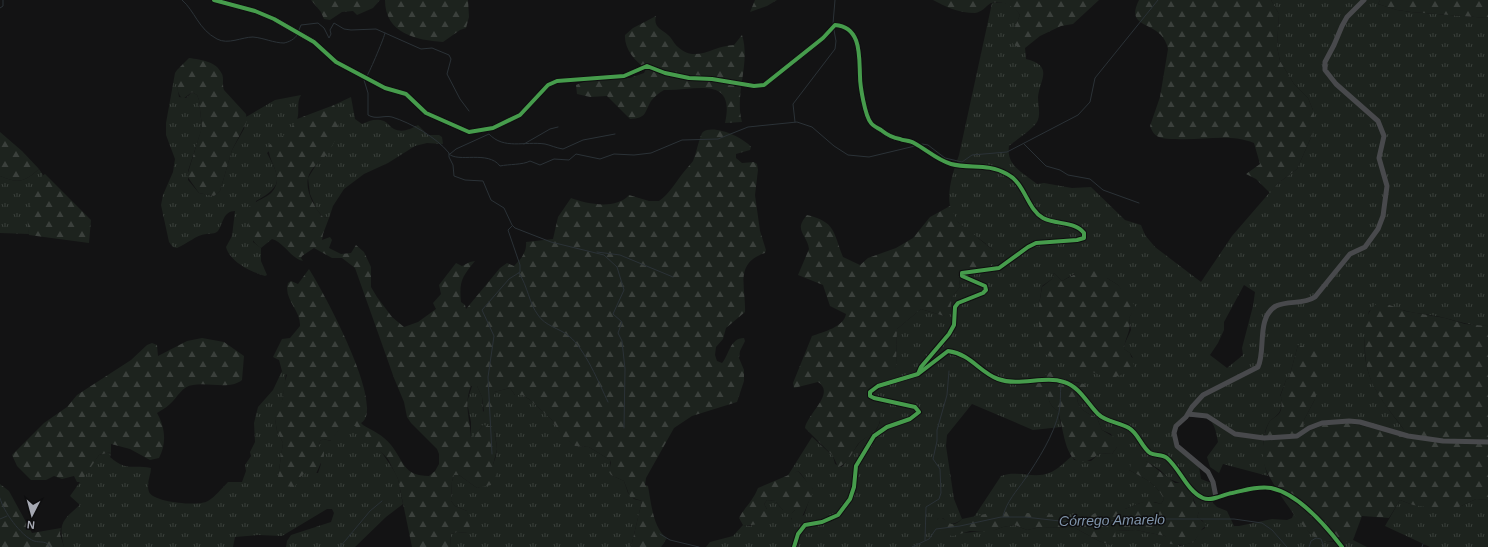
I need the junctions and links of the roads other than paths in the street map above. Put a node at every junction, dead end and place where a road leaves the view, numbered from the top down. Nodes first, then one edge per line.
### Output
1 (214, 0) edge
2 (1364, 0) edge
3 (918, 374) junction
4 (1188, 414) junction
5 (1488, 442) edge
6 (1216, 497) junction
7 (794, 547) edge
8 (1342, 547) edge

1 - 3 street
2 - 4 street
3 - 6 street
3 - 7 street
4 - 5 street
4 - 6 street
6 - 8 street

